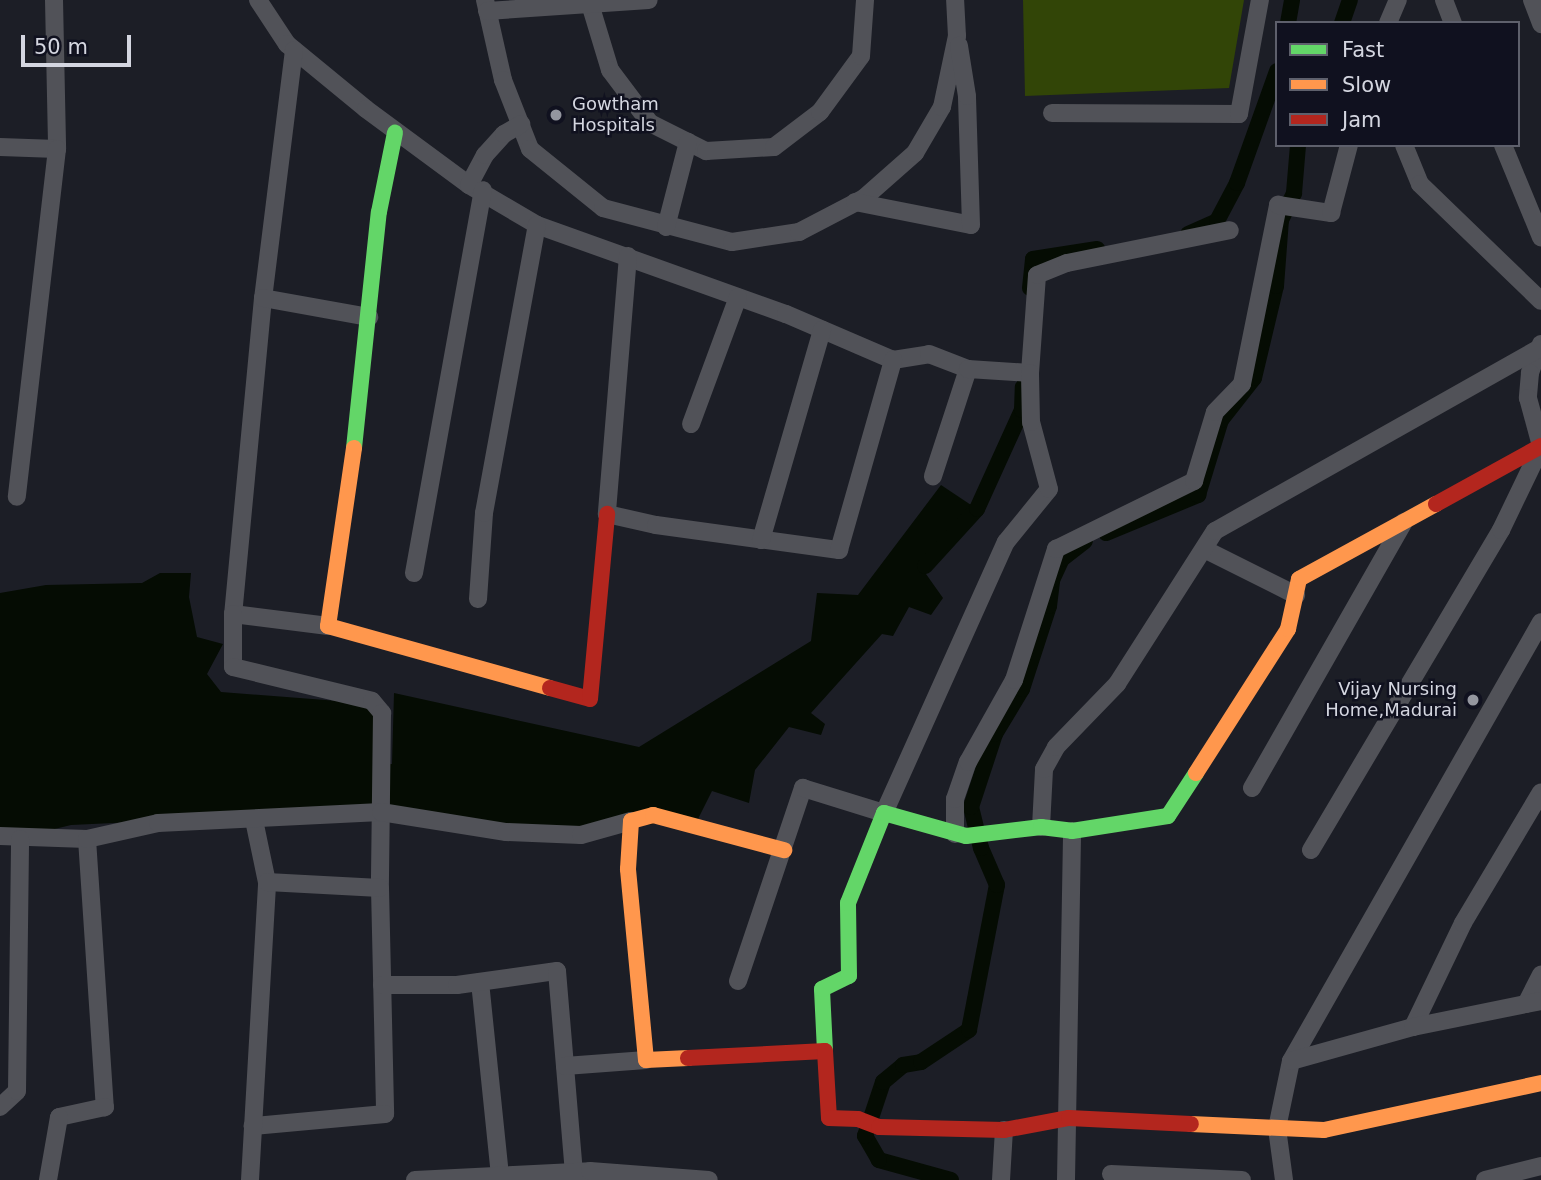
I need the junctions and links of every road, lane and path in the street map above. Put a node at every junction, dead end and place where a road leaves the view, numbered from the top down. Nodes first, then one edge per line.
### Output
1 (54, 0) edge
2 (258, 0) edge
3 (649, 0) edge
4 (865, 0) edge
5 (955, 0) edge
6 (1260, 0) edge
7 (1398, 0) edge
8 (1444, 0) edge
9 (1532, 0) edge
10 (590, 4) junction
11 (486, 6) edge
12 (1389, 21) edge
13 (1452, 21) edge
14 (1541, 24) edge
15 (957, 36) junction
16 (294, 50) junction
17 (1052, 113) dead end
18 (521, 124) junction
19 (395, 133) junction
20 (688, 142) junction
21 (0, 147) edge
22 (1348, 147) edge
23 (1405, 147) edge
24 (1504, 147) edge
25 (57, 149) junction
26 (476, 187) junction
27 (855, 202) junction
28 (537, 225) junction
29 (666, 227) junction
30 (1230, 230) dead end
31 (1541, 237) edge
32 (628, 256) junction
33 (738, 297) junction
34 (262, 298) junction
35 (1541, 301) edge
36 (369, 317) junction
37 (822, 330) junction
38 (1539, 347) edge
39 (893, 360) junction
40 (968, 369) junction
41 (1024, 373) junction
42 (691, 424) dead end
43 (1541, 446) edge
44 (933, 476) dead end
45 (17, 497) dead end
46 (607, 514) junction
47 (1404, 522) junction
48 (761, 540) junction
49 (1204, 549) junction
50 (414, 573) dead end
51 (1296, 595) junction
52 (478, 599) dead end
53 (233, 614) junction
54 (1541, 622) edge
55 (328, 626) junction
56 (1252, 788) dead end
57 (1541, 792) edge
58 (381, 809) junction
59 (884, 813) junction
60 (254, 820) junction
61 (631, 821) junction
62 (1041, 827) junction
63 (1072, 831) junction
64 (968, 835) junction
65 (0, 836) edge
66 (20, 839) junction
67 (87, 839) junction
68 (784, 850) junction
69 (1311, 850) dead end
70 (267, 882) junction
71 (380, 888) junction
72 (1541, 975) edge
73 (738, 981) dead end
74 (481, 982) junction
75 (382, 985) junction
76 (1534, 1002) edge
77 (1413, 1027) junction
78 (825, 1051) junction
79 (646, 1060) junction
80 (1291, 1061) junction
81 (565, 1066) junction
82 (1541, 1083) edge
83 (0, 1107) edge
84 (1069, 1118) junction
85 (253, 1126) junction
86 (1277, 1128) junction
87 (1004, 1130) junction
88 (1541, 1166) edge
89 (574, 1172) junction
90 (1111, 1174) dead end
91 (499, 1175) junction
92 (48, 1180) edge
93 (250, 1180) edge
94 (415, 1180) edge
95 (709, 1180) edge
96 (1001, 1180) edge
97 (1066, 1180) edge
98 (1242, 1180) edge
99 (1284, 1180) edge
100 (1485, 1180) edge

1 - 25 street
2 - 16 street
3 - 10 street
4 - 20 street
5 - 15 street
6 - 17 street
7 - 12 street
8 - 13 street
9 - 14 street
10 - 11 street
10 - 20 street
11 - 18 street
15 - 27 street
15 - 27 street
16 - 19 street
16 - 34 street
18 - 26 street
18 - 29 street
19 - 26 street
19 - 36 street
20 - 29 street
21 - 25 street
22 - 64 street
23 - 35 street
24 - 31 street
25 - 45 street
26 - 28 street
26 - 50 street
27 - 29 street
28 - 32 street
28 - 52 street
30 - 41 street
32 - 33 street
32 - 46 street
33 - 37 street
33 - 42 street
34 - 36 street
34 - 53 street
36 - 55 street
37 - 39 street
37 - 48 street
38 - 43 street
38 - 49 street
39 - 40 street
39 - 48 street
40 - 41 street
40 - 44 street
41 - 59 street
43 - 47 street
43 - 69 street
46 - 48 street
46 - 55 street
47 - 51 street
47 - 56 street
49 - 51 street
49 - 62 street
51 - 63 street
53 - 55 street
53 - 58 street
54 - 80 street
57 - 77 street
58 - 60 street
58 - 61 street
58 - 71 street
59 - 64 street
59 - 68 street
59 - 78 street
60 - 67 street
60 - 70 street
61 - 68 street
61 - 79 street
62 - 63 street
62 - 64 street
63 - 84 street
65 - 66 street
66 - 67 street
66 - 83 street
67 - 92 street
68 - 73 street
70 - 71 street
70 - 85 street
71 - 75 street
72 - 76 street
74 - 75 street
74 - 81 street
74 - 91 street
75 - 85 street
76 - 77 street
77 - 80 street
78 - 79 street
78 - 87 street
79 - 81 street
80 - 86 street
81 - 89 street
82 - 86 street
84 - 86 street
84 - 87 street
84 - 97 street
85 - 93 street
86 - 99 street
87 - 96 street
88 - 100 street
89 - 91 street
89 - 95 street
90 - 98 street
91 - 94 street

